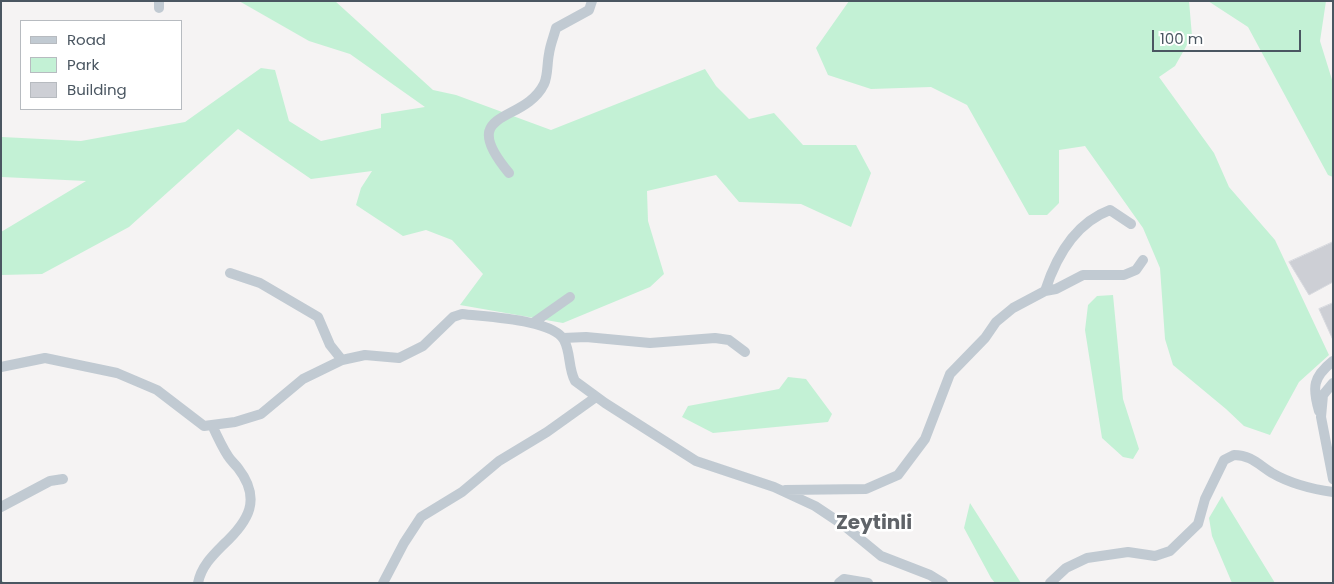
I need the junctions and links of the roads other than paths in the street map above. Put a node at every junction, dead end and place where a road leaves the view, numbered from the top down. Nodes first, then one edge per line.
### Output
1 (592, 1) edge
2 (509, 173) dead end
3 (1131, 224) dead end
4 (1143, 260) dead end
5 (230, 273) dead end
6 (1045, 291) junction
7 (570, 297) dead end
8 (532, 323) junction
9 (563, 338) junction
10 (745, 352) dead end
11 (342, 360) junction
12 (1333, 361) edge
13 (1, 367) edge
14 (1333, 383) edge
15 (596, 397) junction
16 (1321, 416) junction
17 (212, 426) junction
18 (63, 479) dead end
19 (1333, 479) edge
20 (781, 490) junction
21 (1333, 492) edge
22 (1, 507) edge
23 (837, 582) edge
24 (198, 583) edge
25 (383, 583) edge
26 (868, 583) edge
27 (943, 583) edge
28 (1050, 583) edge

1 - 2 street
3 - 6 street
4 - 6 street
5 - 11 street
6 - 20 street
7 - 8 street
8 - 9 street
8 - 11 street
9 - 10 street
9 - 15 street
11 - 17 street
12 - 16 street
13 - 17 street
14 - 16 street
15 - 20 street
15 - 25 street
16 - 19 street
17 - 24 street
18 - 22 street
20 - 27 street
21 - 28 street
23 - 26 street

